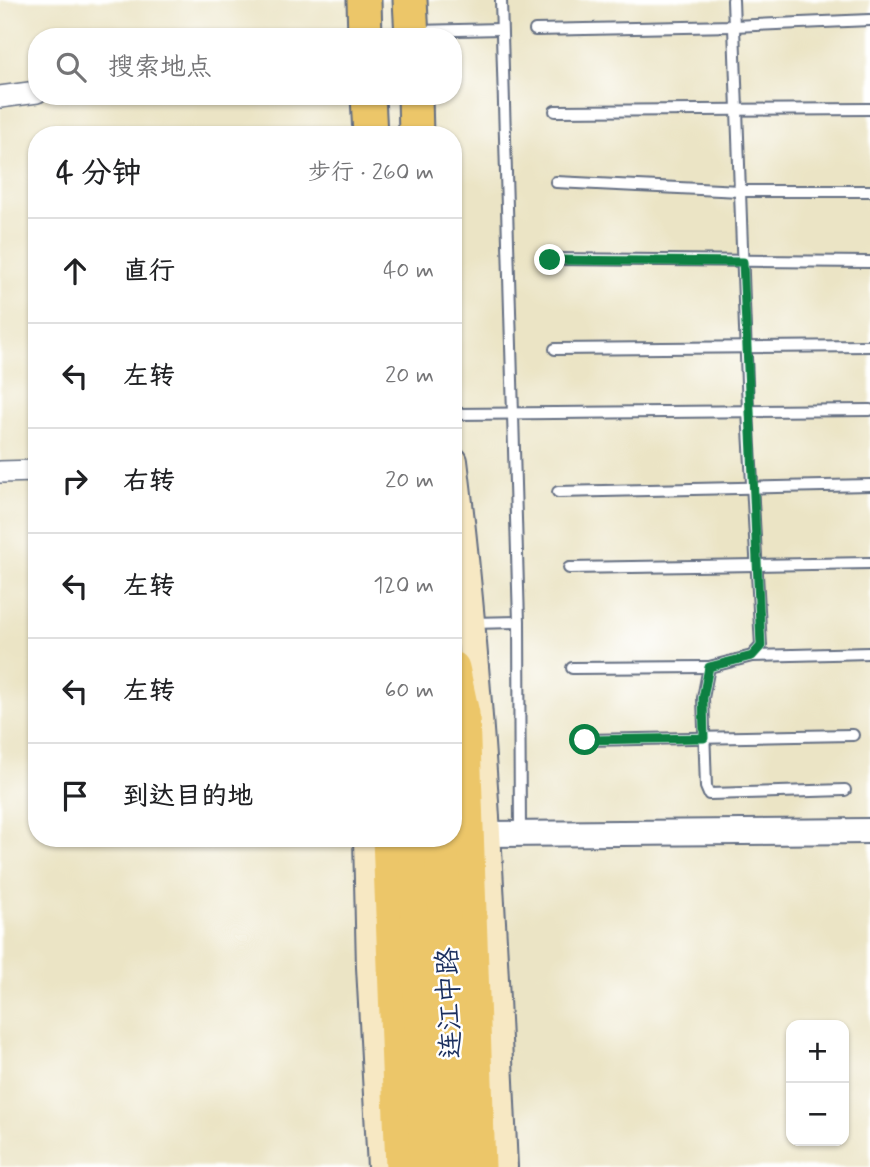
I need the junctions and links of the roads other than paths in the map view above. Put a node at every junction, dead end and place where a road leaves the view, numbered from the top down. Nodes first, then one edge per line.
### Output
1 (364, 0) edge
2 (501, 0) edge
3 (733, 0) edge
4 (870, 20) edge
5 (412, 23) edge
6 (734, 26) junction
7 (365, 28) edge
8 (501, 29) junction
9 (535, 30) dead end
10 (28, 93) edge
11 (0, 97) edge
12 (368, 105) edge
13 (415, 105) edge
14 (870, 109) edge
15 (737, 110) junction
16 (555, 111) dead end
17 (370, 126) edge
18 (416, 126) edge
19 (556, 182) dead end
20 (740, 191) junction
21 (870, 191) edge
22 (550, 260) dead end
23 (743, 262) junction
24 (870, 262) edge
25 (746, 345) junction
26 (870, 346) edge
27 (555, 349) dead end
28 (870, 410) edge
29 (748, 411) junction
30 (462, 414) edge
31 (513, 415) junction
32 (28, 471) edge
33 (0, 472) edge
34 (870, 485) edge
35 (752, 488) junction
36 (558, 492) dead end
37 (462, 542) edge
38 (870, 563) edge
39 (756, 565) junction
40 (569, 568) dead end
41 (519, 622) junction
42 (471, 623) junction
43 (870, 653) edge
44 (752, 656) junction
45 (709, 667) junction
46 (572, 668) dead end
47 (462, 709) edge
48 (853, 734) dead end
49 (704, 738) junction
50 (585, 740) dead end
51 (845, 790) dead end
52 (870, 831) edge
53 (487, 834) junction
54 (520, 834) junction
55 (368, 847) edge
56 (389, 847) edge
57 (414, 847) edge
58 (441, 847) edge
59 (382, 1167) edge
60 (402, 1167) edge
61 (426, 1167) edge
62 (455, 1167) edge
63 (479, 1167) edge
64 (503, 1167) edge

1 - 7 highway
2 - 8 lane
3 - 6 lane
4 - 6 lane
5 - 8 lane
6 - 9 lane
6 - 15 lane
8 - 31 lane
10 - 11 street
12 - 17 highway
13 - 18 highway
14 - 15 lane
15 - 16 lane
15 - 20 lane
19 - 20 lane
20 - 21 lane
20 - 23 lane
22 - 23 lane
23 - 24 lane
23 - 25 lane
25 - 26 lane
25 - 27 lane
25 - 29 lane
28 - 29 lane
29 - 31 lane
29 - 35 lane
30 - 31 lane
31 - 41 lane
32 - 33 street
34 - 35 lane
35 - 36 lane
35 - 39 lane
37 - 42 main road
38 - 39 lane
39 - 40 lane
39 - 44 lane
41 - 42 lane
41 - 54 lane
42 - 53 main road
43 - 44 lane
44 - 45 lane
45 - 46 lane
45 - 49 lane
47 - 63 highway
48 - 49 lane
49 - 50 lane
49 - 51 lane
52 - 54 street
53 - 54 street
53 - 64 main road
55 - 59 main road
56 - 60 highway
57 - 61 highway, 连江中路
58 - 62 highway, 连江中路

